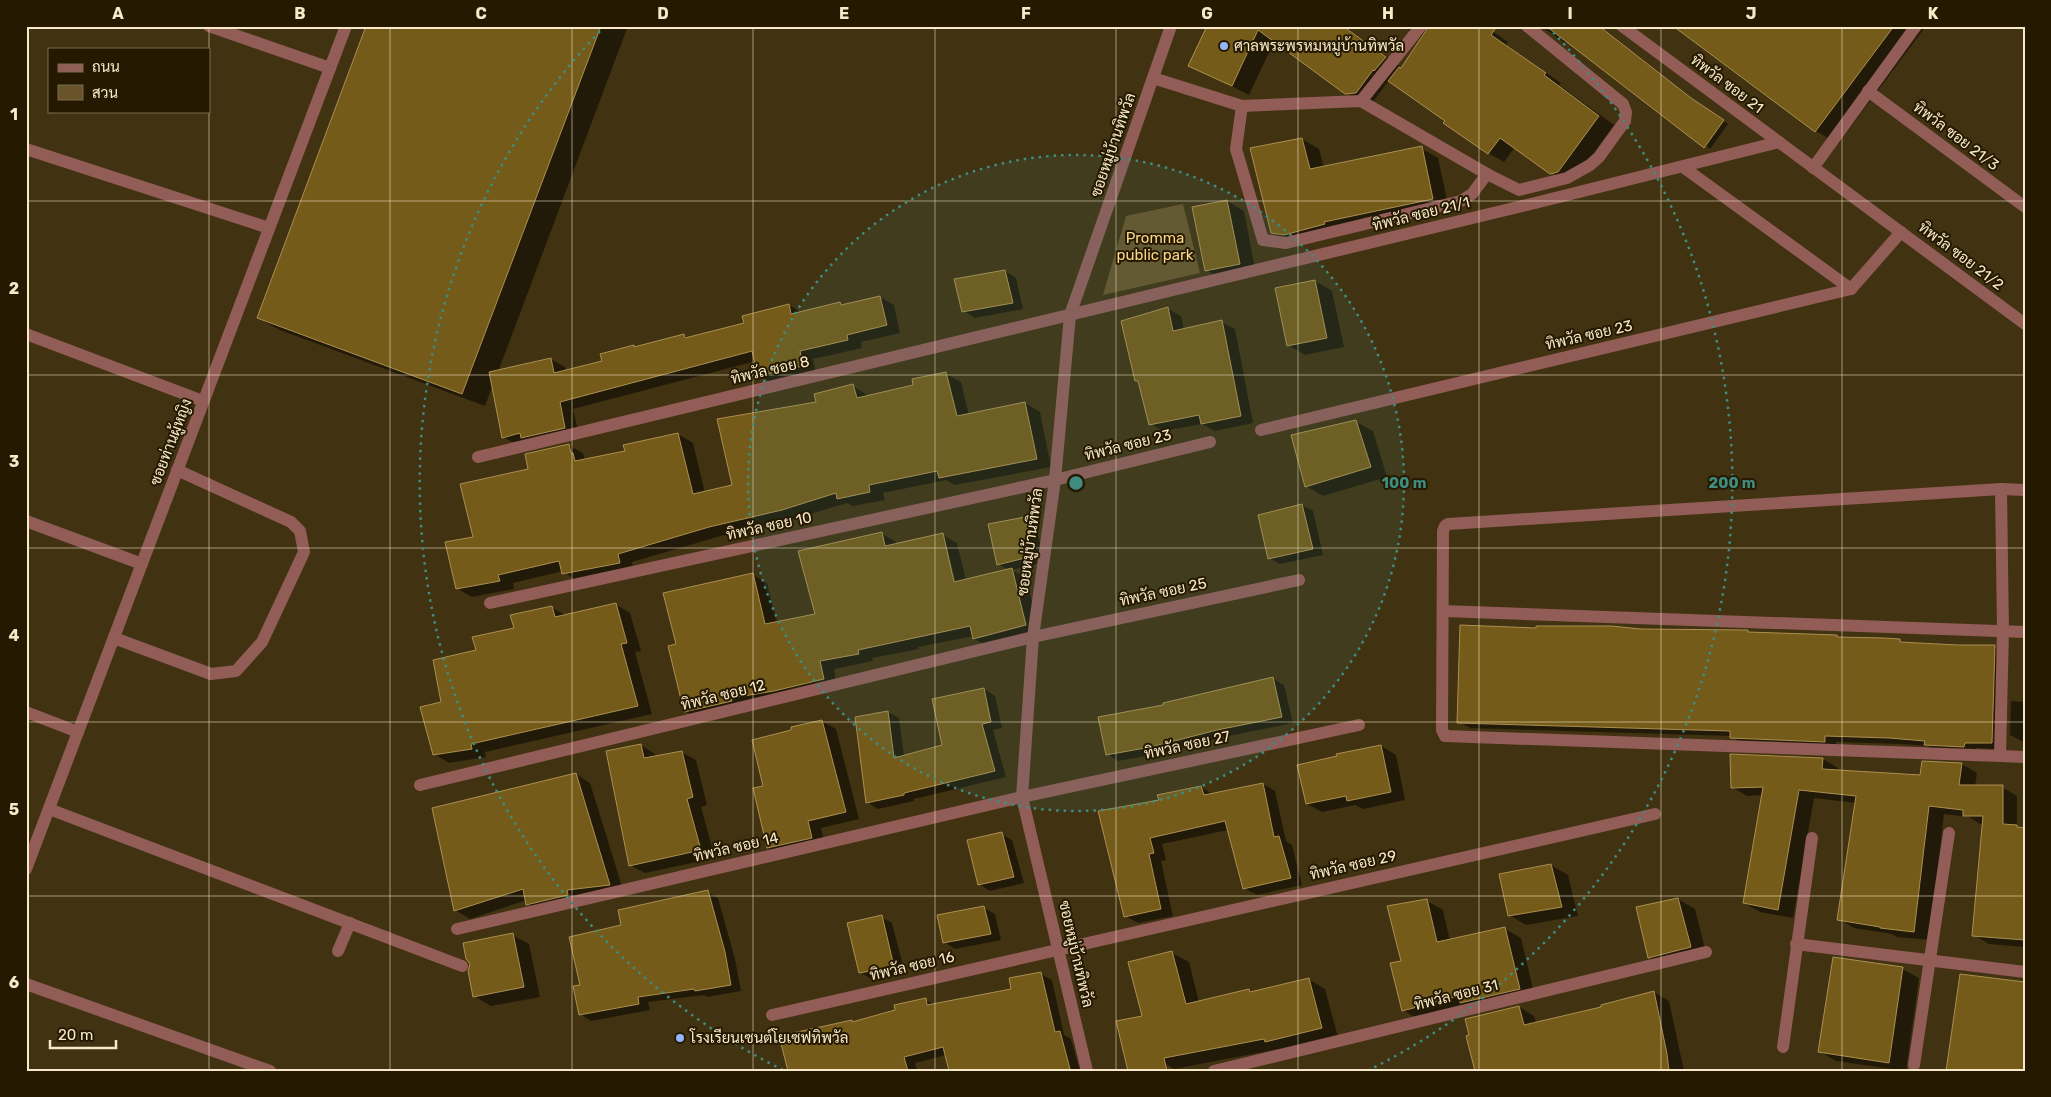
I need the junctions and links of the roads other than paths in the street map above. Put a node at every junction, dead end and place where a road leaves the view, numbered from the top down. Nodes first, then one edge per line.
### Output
1 (209, 26) edge
2 (346, 26) edge
3 (1171, 26) edge
4 (1421, 26) edge
5 (1527, 26) edge
6 (1622, 26) edge
7 (1916, 26) edge
8 (330, 68) junction
9 (1153, 78) junction
10 (1868, 90) junction
11 (1361, 101) junction
12 (1242, 106) junction
13 (1779, 142) junction
14 (26, 150) edge
15 (1683, 167) junction
16 (1813, 168) junction
17 (1487, 174) junction
18 (2025, 207) edge
19 (269, 228) junction
20 (1901, 232) junction
21 (1850, 289) junction
22 (1070, 315) junction
23 (2025, 324) edge
24 (26, 334) edge
25 (203, 401) junction
26 (1261, 430) dead end
27 (1210, 442) dead end
28 (478, 456) dead end
29 (177, 470) junction
30 (1055, 480) junction
31 (2001, 489) junction
32 (2025, 490) edge
33 (26, 521) edge
34 (142, 564) junction
35 (1299, 580) dead end
36 (490, 603) dead end
37 (1442, 611) junction
38 (2003, 631) junction
39 (2025, 632) edge
40 (1034, 637) junction
41 (114, 638) junction
42 (26, 712) edge
43 (1359, 725) dead end
44 (78, 732) junction
45 (2000, 756) junction
46 (2025, 757) edge
47 (420, 786) dead end
48 (1022, 797) junction
49 (49, 809) junction
50 (1654, 814) dead end
51 (1949, 833) dead end
52 (1812, 838) dead end
53 (26, 869) edge
54 (350, 923) junction
55 (457, 929) dead end
56 (1796, 944) junction
57 (1059, 948) junction
58 (338, 951) dead end
59 (1706, 952) dead end
60 (1931, 962) junction
61 (462, 966) dead end
62 (2025, 972) edge
63 (26, 984) edge
64 (772, 1015) dead end
65 (1783, 1047) dead end
66 (1914, 1065) dead end
67 (270, 1071) edge
68 (1088, 1071) edge
69 (1214, 1071) edge

1 - 8 street
2 - 8 street, ซอยท่านผู้หญิง
3 - 9 street, ซอยหมู่บ้านทิพวัล
4 - 11 street
5 - 17 street
6 - 13 street, ทิพวัล ซอย 21
7 - 10 street
8 - 19 street, ซอยท่านผู้หญิง
9 - 12 street
9 - 22 street, ซอยหมู่บ้านทิพวัล
10 - 16 street
10 - 18 street, ทิพวัล ซอย 21/3
11 - 12 street
11 - 17 street
12 - 17 street
13 - 15 street, ทิพวัล ซอย 21/1
13 - 16 street, ทิพวัล ซอย 21
14 - 19 street
15 - 21 street
15 - 22 street, ทิพวัล ซอย 21/1
16 - 20 street, ทิพวัล ซอย 21/2
19 - 25 street, ซอยท่านผู้หญิง
20 - 21 street
20 - 23 street, ทิพวัล ซอย 21/2
21 - 26 street, ทิพวัล ซอย 23
22 - 28 street, ทิพวัล ซอย 8
22 - 30 street, ซอยหมู่บ้านทิพวัล
24 - 25 street
25 - 29 street, ซอยท่านผู้หญิง
27 - 30 street, ทิพวัล ซอย 23
29 - 34 street, ซอยท่านผู้หญิง
29 - 41 street
30 - 36 street, ทิพวัล ซอย 10
30 - 40 street, ซอยหมู่บ้านทิพวัล
31 - 32 street
31 - 37 street
31 - 38 street
33 - 34 street
34 - 41 street, ซอยท่านผู้หญิง
35 - 40 street, ทิพวัล ซอย 25
37 - 38 street
37 - 45 street
38 - 39 street
38 - 45 street
40 - 47 street, ทิพวัล ซอย 12
40 - 48 street, ซอยหมู่บ้านทิพวัล
41 - 44 street, ซอยท่านผู้หญิง
42 - 44 street
43 - 48 street, ทิพวัล ซอย 27
44 - 49 street, ซอยท่านผู้หญิง
45 - 46 street
48 - 55 street, ทิพวัล ซอย 14
48 - 57 street, ซอยหมู่บ้านทิพวัล
49 - 53 street, ซอยท่านผู้หญิง
49 - 54 street
50 - 57 street, ทิพวัล ซอย 29
51 - 60 street
52 - 56 street
54 - 58 street
54 - 61 street
56 - 60 street
56 - 65 street
57 - 64 street, ทิพวัล ซอย 16
57 - 68 street, ซอยหมู่บ้านทิพวัล
59 - 69 street, ทิพวัล ซอย 31
60 - 62 street
60 - 66 street
63 - 67 street

